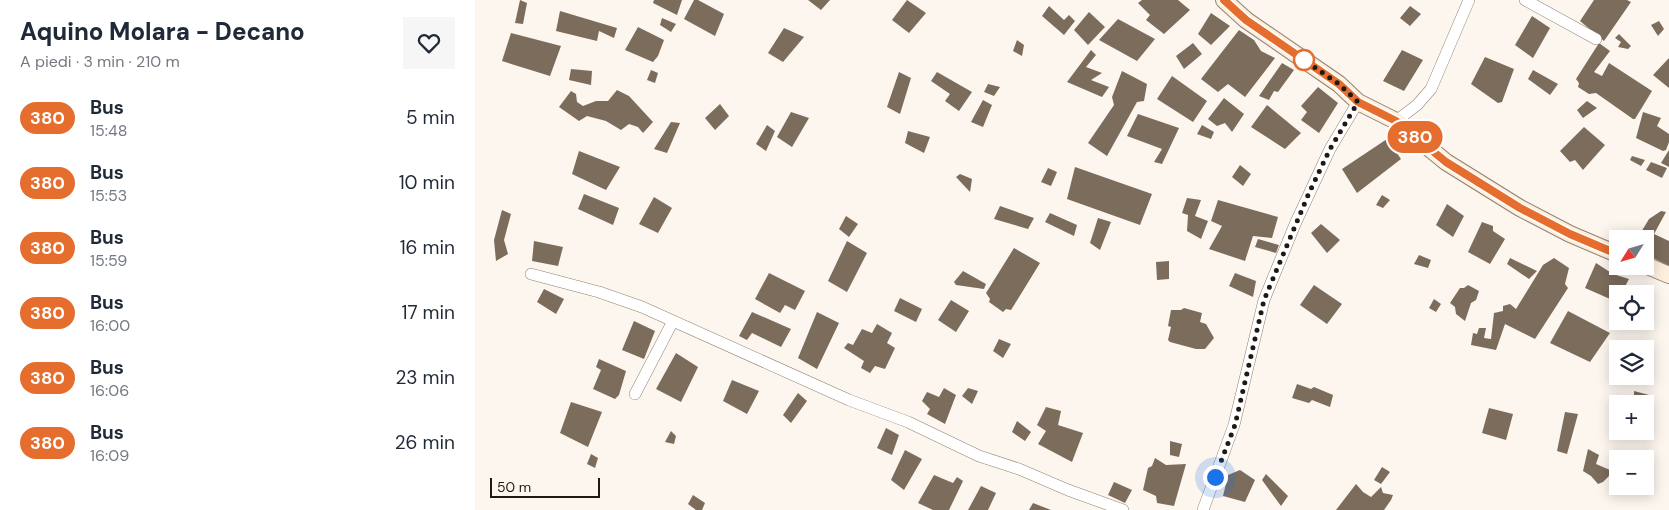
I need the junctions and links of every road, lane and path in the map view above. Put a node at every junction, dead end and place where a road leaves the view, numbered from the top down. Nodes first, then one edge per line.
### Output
1 (1224, 0) edge
2 (1469, 0) edge
3 (1525, 0) edge
4 (1596, 40) dead end
5 (1358, 102) junction
6 (1396, 121) junction
7 (1609, 251) edge
8 (1654, 269) edge
9 (531, 274) dead end
10 (1669, 275) edge
11 (673, 321) junction
12 (635, 394) dead end
13 (1123, 510) edge
14 (1203, 510) edge

1 - 5 street
2 - 6 street
3 - 4 street
5 - 6 street
5 - 14 street
6 - 7 street
8 - 10 street
9 - 11 street
11 - 12 street
11 - 13 street

